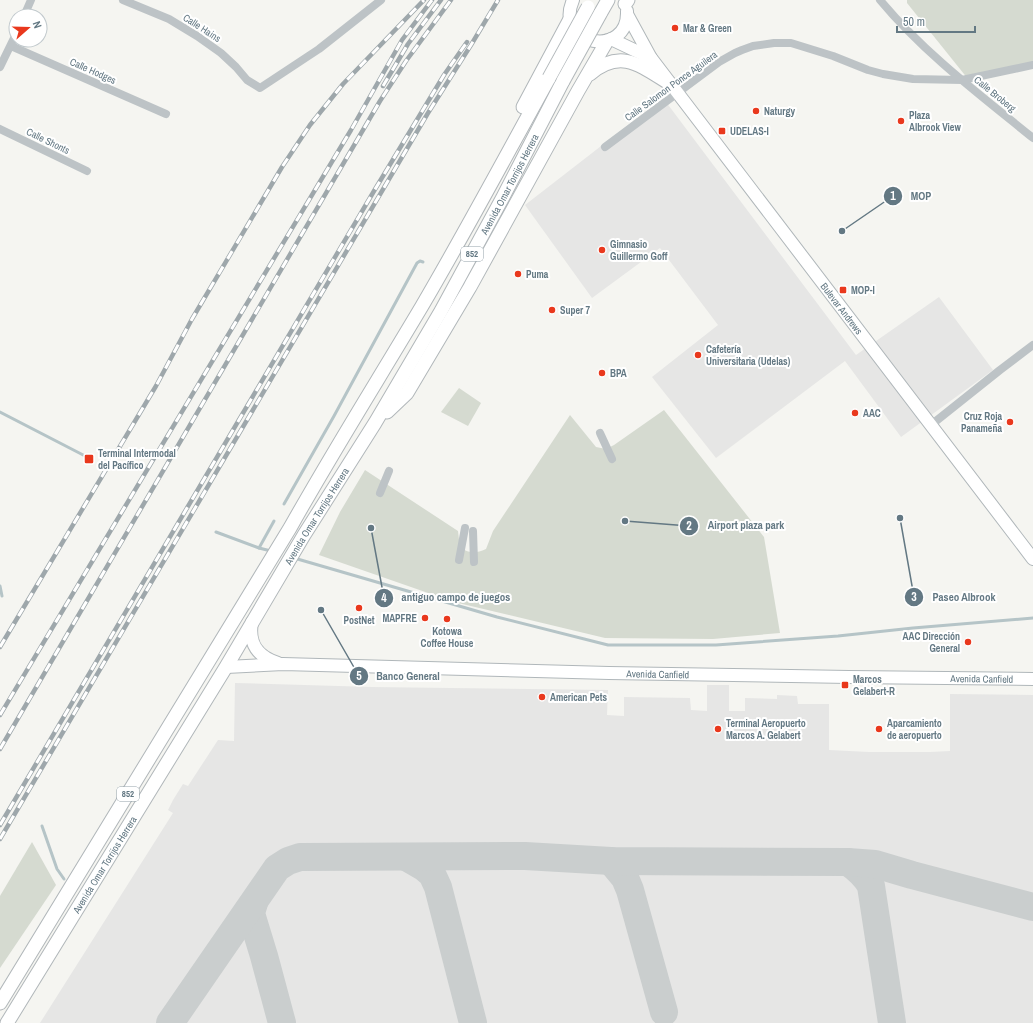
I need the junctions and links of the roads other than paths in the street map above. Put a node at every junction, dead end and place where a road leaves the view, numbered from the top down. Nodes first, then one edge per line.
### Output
1 (123, 0) edge
2 (382, 0) edge
3 (592, 0) edge
4 (608, 0) edge
5 (880, 0) edge
6 (626, 5) edge
7 (569, 7) edge
8 (609, 40) junction
9 (10, 48) edge
10 (16, 48) edge
11 (651, 58) junction
12 (1033, 65) edge
13 (0, 67) edge
14 (545, 75) junction
15 (587, 76) junction
16 (962, 80) junction
17 (675, 89) junction
18 (578, 91) junction
19 (166, 114) dead end
20 (0, 129) edge
21 (1033, 138) edge
22 (605, 147) dead end
23 (87, 171) dead end
24 (1033, 345) edge
25 (375, 423) junction
26 (931, 425) junction
27 (600, 433) dead end
28 (612, 459) dead end
29 (389, 471) dead end
30 (380, 492) dead end
31 (465, 528) dead end
32 (473, 531) dead end
33 (1033, 558) edge
34 (459, 560) dead end
35 (474, 562) dead end
36 (252, 622) junction
37 (283, 664) junction
38 (226, 668) junction
39 (1033, 679) edge
40 (0, 1003) edge
41 (7, 1023) edge

1 - 2 street, Calle Hains
3 - 14 main road, Avenida Omar Torrijos Herrera / 852, bridge
4 - 25 main road, Avenida Omar Torrijos Herrera / 852, bridge
5 - 16 street, Calle Broberg
6 - 8 main road
6 - 11 main road, Bulevar Andrews
7 - 8 main road, Bulevar Andrews
7 - 14 main road
8 - 11 main road, Bulevar Andrews
8 - 15 main road
9 - 13 street
10 - 19 street, Calle Hodges
11 - 17 main road, Bulevar Andrews
12 - 16 street, Calle Salomon Ponce Aguilera
14 - 18 main road
14 - 40 main road, Avenida Omar Torrijos Herrera / 852
15 - 17 main road
15 - 18 main road
16 - 17 street, Calle Salomon Ponce Aguilera
16 - 21 street, Calle Broberg
17 - 22 street, Calle Salomon Ponce Aguilera
17 - 26 main road, Bulevar Andrews
18 - 25 main road
20 - 23 street, Calle Shonts
24 - 26 street
25 - 36 main road, Avenida Omar Torrijos Herrera / 852
26 - 33 main road, Bulevar Andrews
27 - 28 street
29 - 30 street
31 - 34 street
32 - 35 street
36 - 37 main road
36 - 38 main road, Avenida Omar Torrijos Herrera / 852
37 - 38 main road
37 - 39 main road, Avenida Canfield
38 - 41 main road, Avenida Omar Torrijos Herrera / 852

